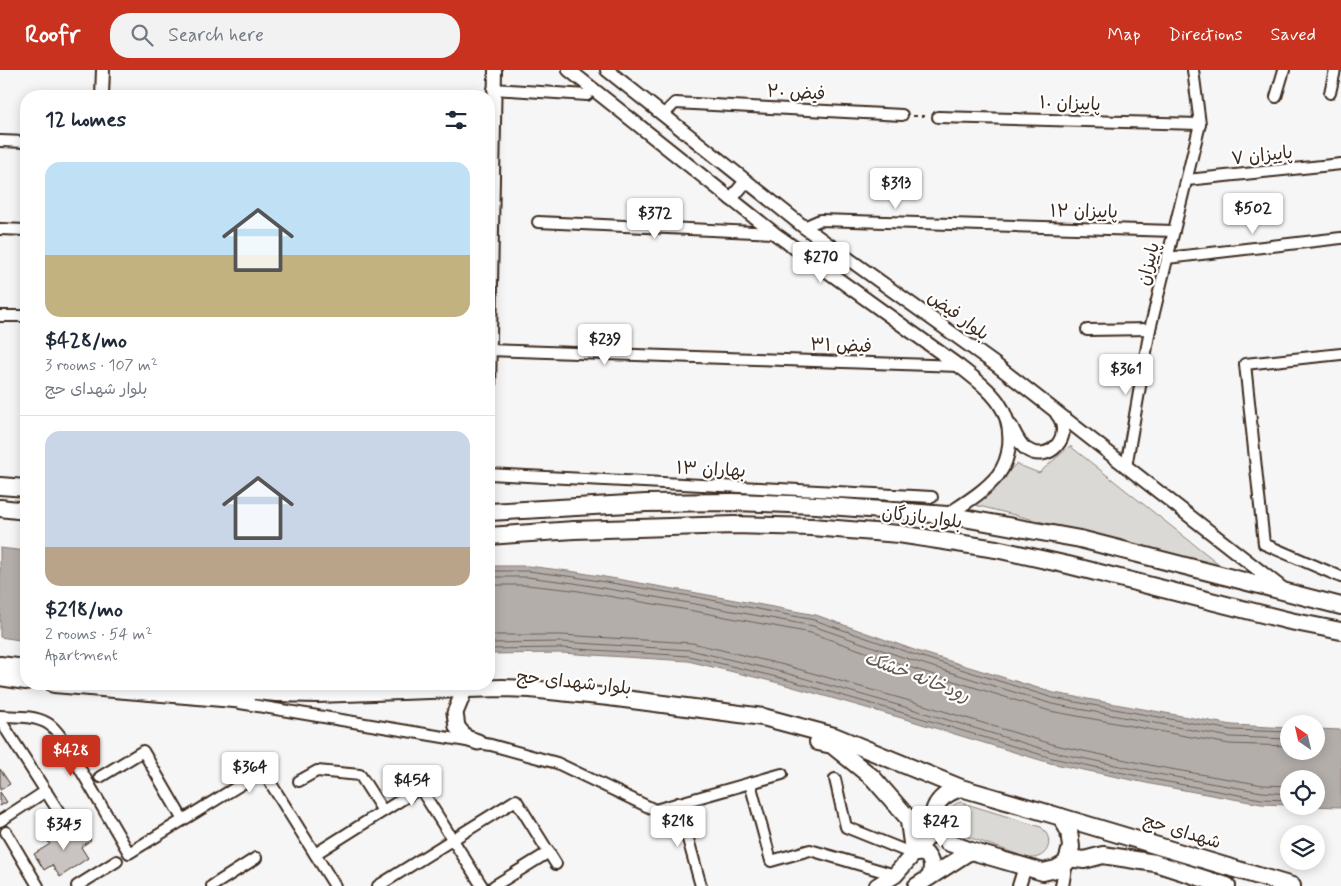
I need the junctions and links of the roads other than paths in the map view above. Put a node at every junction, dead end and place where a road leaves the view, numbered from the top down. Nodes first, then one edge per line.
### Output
1 (104, 70) edge
2 (494, 70) edge
3 (569, 70) edge
4 (607, 70) edge
5 (1193, 70) edge
6 (1284, 70) edge
7 (1334, 70) edge
8 (493, 89) joint
9 (102, 90) edge
10 (1330, 93) dead end
11 (587, 95) dead end
12 (1276, 97) dead end
13 (663, 114) junction
14 (902, 115) road end
15 (938, 117) road end
16 (1200, 124) junction
17 (0, 141) edge
18 (20, 142) edge
19 (1341, 164) edge
20 (1187, 180) junction
21 (746, 181) junction
22 (731, 200) junction
23 (538, 222) dead end
24 (804, 228) junction
25 (0, 229) edge
26 (20, 230) edge
27 (1174, 231) junction
28 (774, 233) junction
29 (1341, 238) edge
30 (1167, 258) junction
31 (0, 316) edge
32 (20, 316) edge
33 (1150, 329) junction
34 (1087, 330) dead end
35 (495, 350) edge
36 (1341, 354) edge
37 (960, 366) junction
38 (1054, 411) junction
39 (1008, 419) junction
40 (1126, 467) junction
41 (495, 474) edge
42 (0, 486) edge
43 (20, 488) edge
44 (932, 497) dead end
45 (816, 505) junction
46 (0, 508) edge
47 (20, 510) edge
48 (495, 512) edge
49 (947, 515) junction
50 (812, 527) junction
51 (495, 536) edge
52 (1341, 577) edge
53 (1287, 592) junction
54 (1341, 606) edge
55 (1341, 631) edge
56 (0, 665) edge
57 (20, 667) edge
58 (0, 677) edge
59 (20, 679) edge
60 (495, 689) edge
61 (122, 690) edge
62 (253, 690) edge
63 (443, 690) edge
64 (462, 696) junction
65 (213, 698) junction
66 (0, 716) edge
67 (0, 720) edge
68 (478, 742) junction
69 (782, 774) dead end
70 (100, 777) dead end
71 (834, 779) dead end
72 (299, 781) dead end
73 (750, 783) junction
74 (961, 788) junction
75 (46, 791) junction
76 (678, 803) junction
77 (383, 811) junction
78 (1061, 817) junction
79 (908, 818) junction
80 (183, 820) junction
81 (0, 821) edge
82 (68, 826) dead end
83 (935, 827) junction
84 (6, 832) dead end
85 (452, 840) junction
86 (971, 851) junction
87 (549, 852) junction
88 (315, 854) junction
89 (913, 854) junction
90 (256, 858) dead end
91 (117, 861) dead end
92 (1067, 861) junction
93 (556, 864) dead end
94 (1025, 867) junction
95 (895, 875) junction
96 (930, 877) junction
97 (38, 886) edge
98 (77, 886) edge
99 (212, 886) edge
100 (335, 886) edge
101 (378, 886) edge
102 (482, 886) edge
103 (494, 886) edge
104 (701, 886) edge
105 (877, 886) edge
106 (916, 886) edge
107 (1019, 886) edge
108 (1062, 886) edge
109 (1228, 886) edge
110 (1292, 886) edge

1 - 9 street
2 - 8 street
3 - 22 street
4 - 13 street, بلوار فیض
5 - 16 street, پاییزان
6 - 12 street
7 - 10 street
8 - 11 street
13 - 14 street, فیض ۲۰
13 - 21 street, بلوار فیض
15 - 16 street, پاییزان ۱۰
16 - 20 street, پاییزان
17 - 18 street
19 - 20 street, پاییزان ۷
20 - 27 street, پاییزان
21 - 22 street
21 - 24 street, بلوار فیض
22 - 28 street
23 - 28 street
24 - 27 street, پاییزان ۱۲
24 - 38 street, بلوار فیض
25 - 26 street
27 - 30 street, پاییزان
28 - 37 street
29 - 30 street
30 - 33 street, پاییزان
31 - 32 street
33 - 34 street
33 - 40 street, پاییزان
35 - 37 street, فیض ۳۱
36 - 52 street
37 - 39 street
38 - 39 street
38 - 40 street, بلوار فیض
39 - 49 street
40 - 53 street, بلوار فیض
41 - 44 street, بهاران ۱۳
42 - 43 main road
45 - 48 main road, بلوار بازرگان
45 - 49 main road, بلوار بازرگان
45 - 50 main road
46 - 47 main road
49 - 53 main road, بلوار بازرگان
50 - 51 main road, بلوار بازرگان
50 - 55 main road, بلوار بازرگان
53 - 54 main road, بلوار بازرگان
56 - 57 main road
58 - 59 main road
60 - 74 main road, بلوار شهدای حج
61 - 65 main road, بلوار شهدای حج
62 - 63 main road, بلوار شهدای حج
64 - 65 main road, بلوار شهدای حج
64 - 68 main road
64 - 79 main road, بلوار شهدای حج
65 - 68 street
66 - 80 street
67 - 75 street
68 - 76 street
69 - 73 street
70 - 80 street
71 - 89 street
72 - 77 street
73 - 76 street
73 - 95 street
74 - 78 main road, بلوار شهدای حج
74 - 83 main road
75 - 81 street
75 - 82 street
76 - 104 street
77 - 85 street
77 - 88 street
78 - 92 main road
78 - 110 main road, شهدای حج
79 - 83 main road
79 - 89 main road
80 - 88 street
83 - 86 main road
83 - 89 main road
84 - 97 street
85 - 87 street
85 - 101 street
85 - 102 street
86 - 94 main road
86 - 96 main road
87 - 93 street
87 - 103 street
88 - 100 street
89 - 95 main road
89 - 96 main road
90 - 99 street
91 - 98 street
92 - 94 main road
92 - 108 street
92 - 109 main road
94 - 107 street
95 - 105 main road
96 - 106 main road

